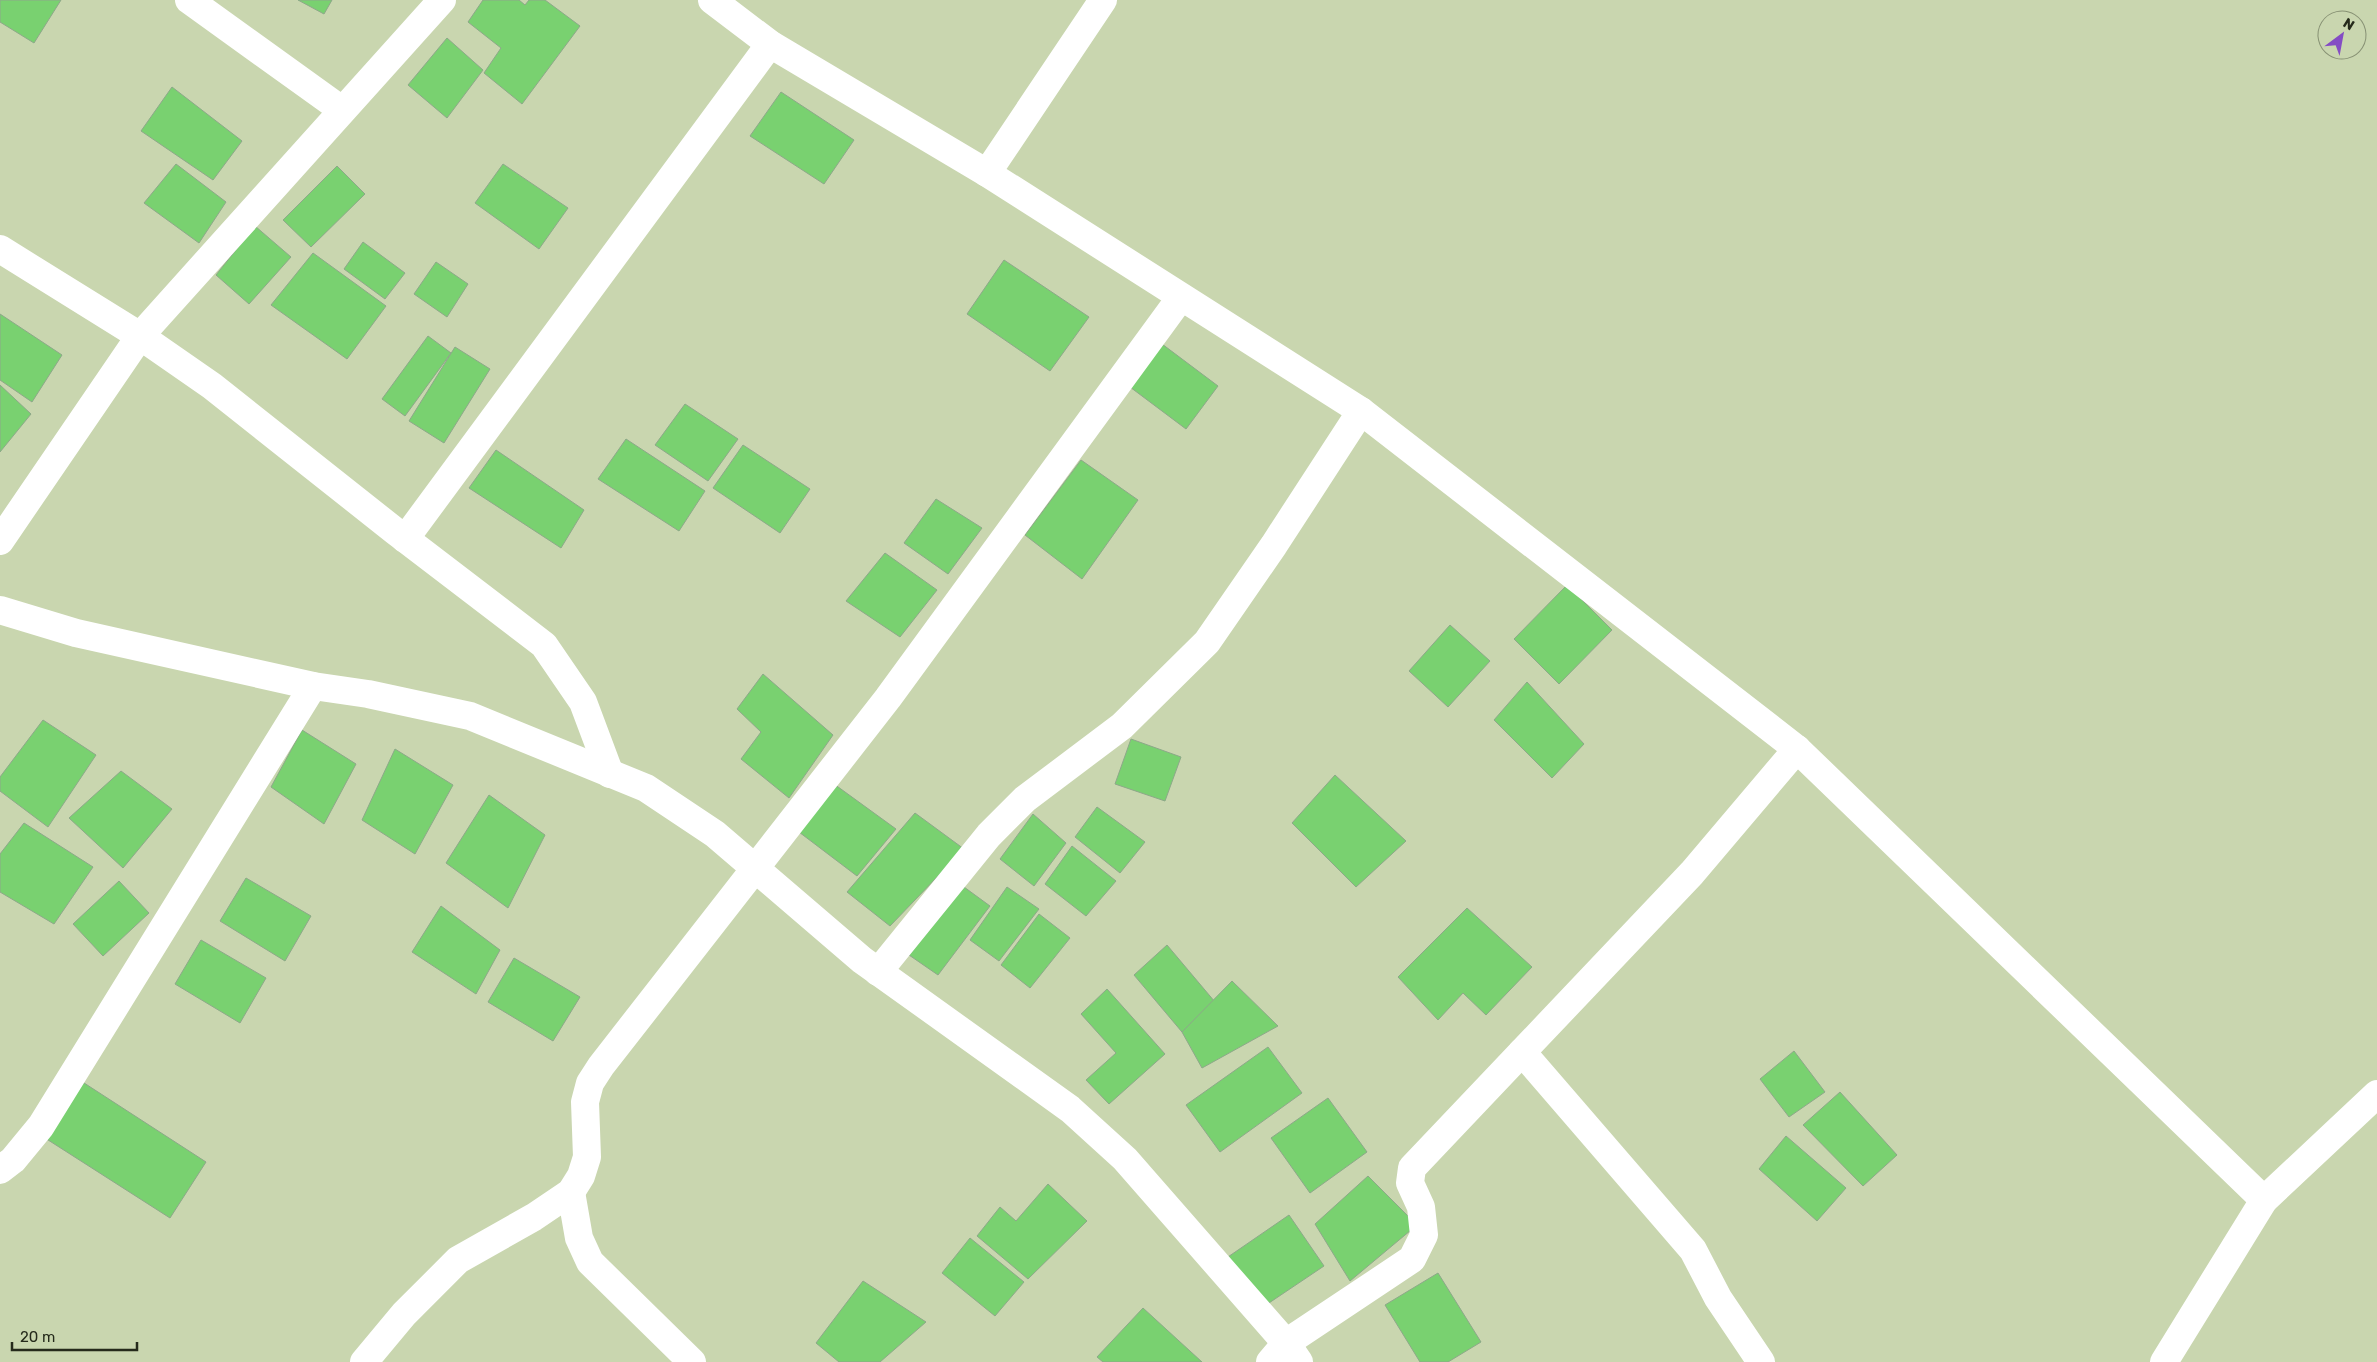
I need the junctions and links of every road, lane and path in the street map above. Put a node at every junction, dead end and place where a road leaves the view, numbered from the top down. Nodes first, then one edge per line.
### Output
1 (189, 0) edge
2 (442, 0) edge
3 (712, 0) edge
4 (1103, 0) edge
5 (770, 44) junction
6 (342, 110) junction
7 (986, 173) junction
8 (0, 249) edge
9 (1181, 297) junction
10 (140, 336) junction
11 (1361, 411) junction
12 (405, 539) junction
13 (0, 541) edge
14 (0, 610) edge
15 (312, 686) junction
16 (1797, 749) junction
17 (610, 774) junction
18 (755, 868) junction
19 (878, 972) junction
20 (1522, 1052) junction
21 (2377, 1094) edge
22 (0, 1170) edge
23 (571, 1192) junction
24 (2264, 1200) junction
25 (1285, 1356) edge
26 (364, 1362) edge
27 (692, 1362) edge
28 (1761, 1362) edge
29 (2164, 1362) edge

1 - 6 street
2 - 6 street
3 - 5 street
4 - 7 street
5 - 7 street
5 - 12 street
6 - 10 street
7 - 9 street
8 - 10 street
9 - 11 street
9 - 18 street
10 - 12 street
10 - 13 street
11 - 16 street
11 - 19 street
12 - 17 street
14 - 15 street
15 - 17 street
15 - 22 street
16 - 20 street
16 - 24 street
17 - 18 street
18 - 19 street
18 - 23 street
19 - 25 street
20 - 25 street
20 - 28 street
21 - 24 street
23 - 26 street
23 - 27 street
24 - 29 street

